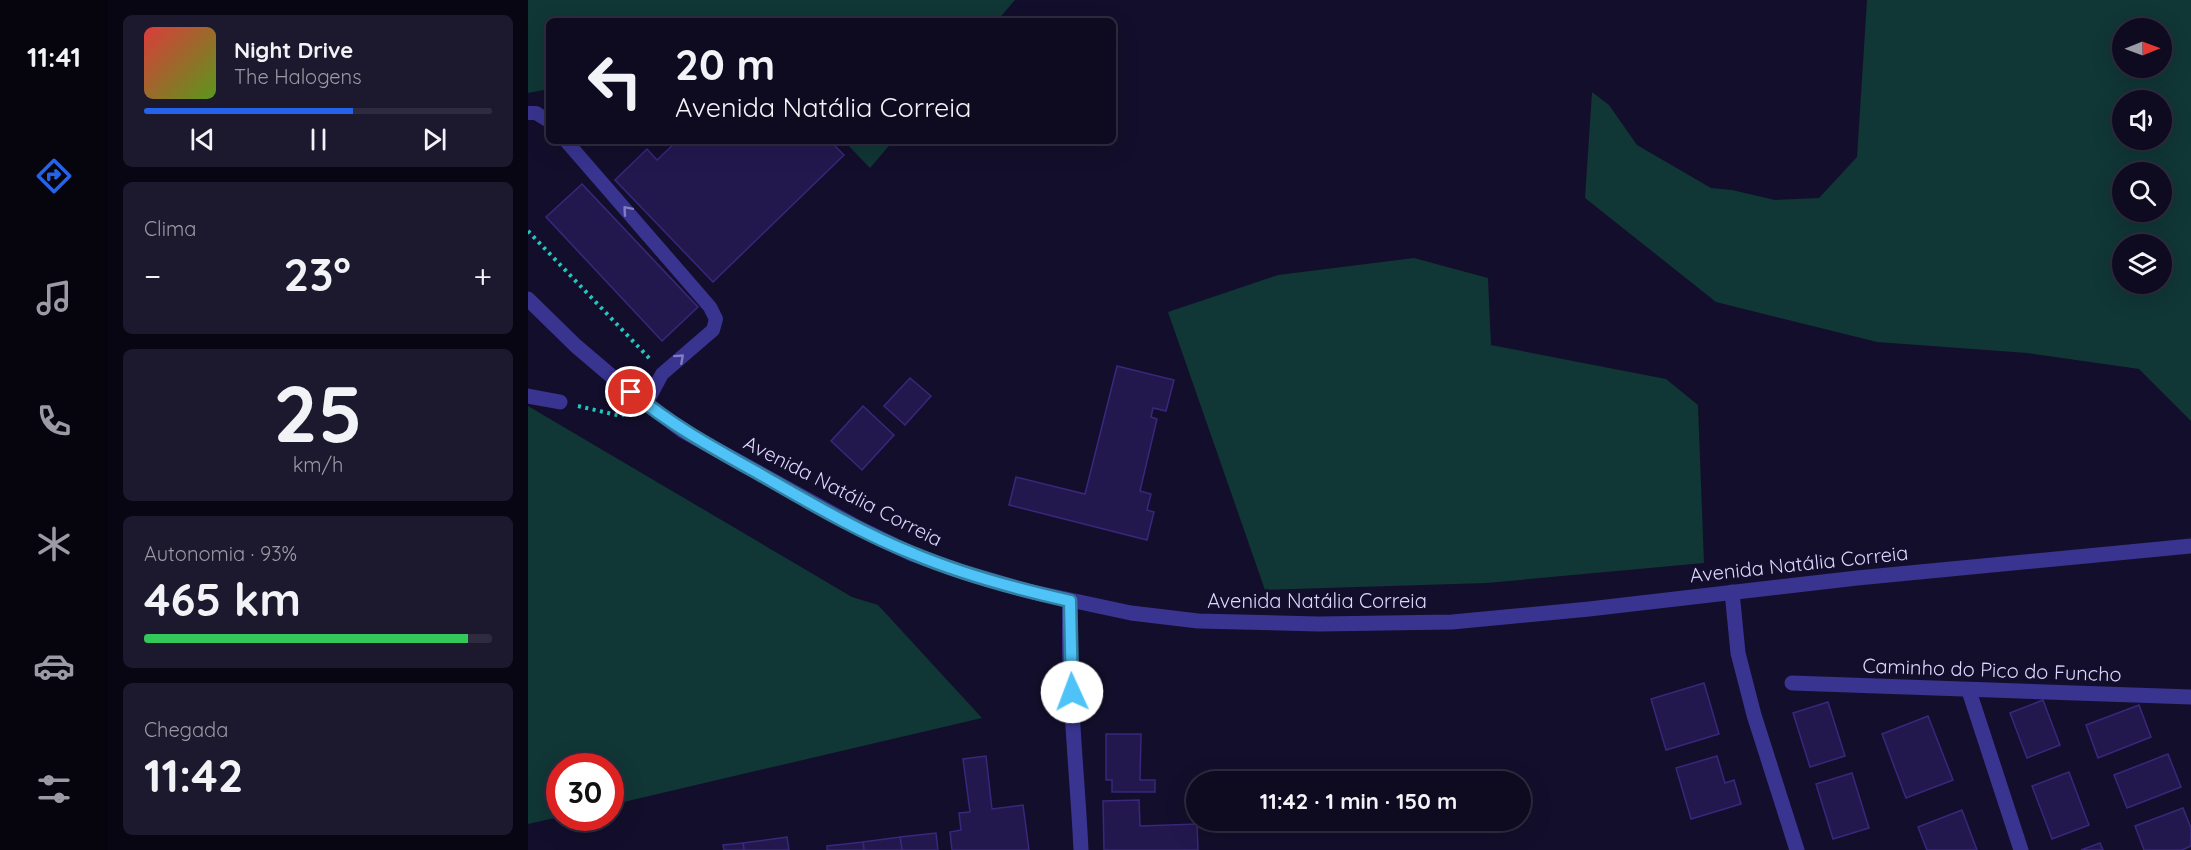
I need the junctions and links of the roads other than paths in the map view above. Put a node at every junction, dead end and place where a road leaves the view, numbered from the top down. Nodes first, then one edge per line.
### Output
1 (528, 112) edge
2 (546, 120) edge
3 (569, 144) edge
4 (528, 299) edge
5 (528, 396) edge
6 (560, 402) road end
7 (646, 404) junction
8 (2191, 546) edge
9 (1732, 592) junction
10 (1070, 601) junction
11 (1792, 683) dead end
12 (1969, 691) junction
13 (2191, 697) edge
14 (1081, 850) edge
15 (1797, 850) edge
16 (2021, 850) edge

1 - 2 lane
7 -> 3 lane
4 - 7 street, Avenida Natália Correia
5 - 6 street
7 - 10 street, Avenida Natália Correia
8 - 9 street, Avenida Natália Correia
9 - 10 street, Avenida Natália Correia
9 - 15 street
10 - 14 street
11 - 12 street, Caminho do Pico do Funcho
12 - 13 street, Caminho do Pico do Funcho
12 - 16 street

